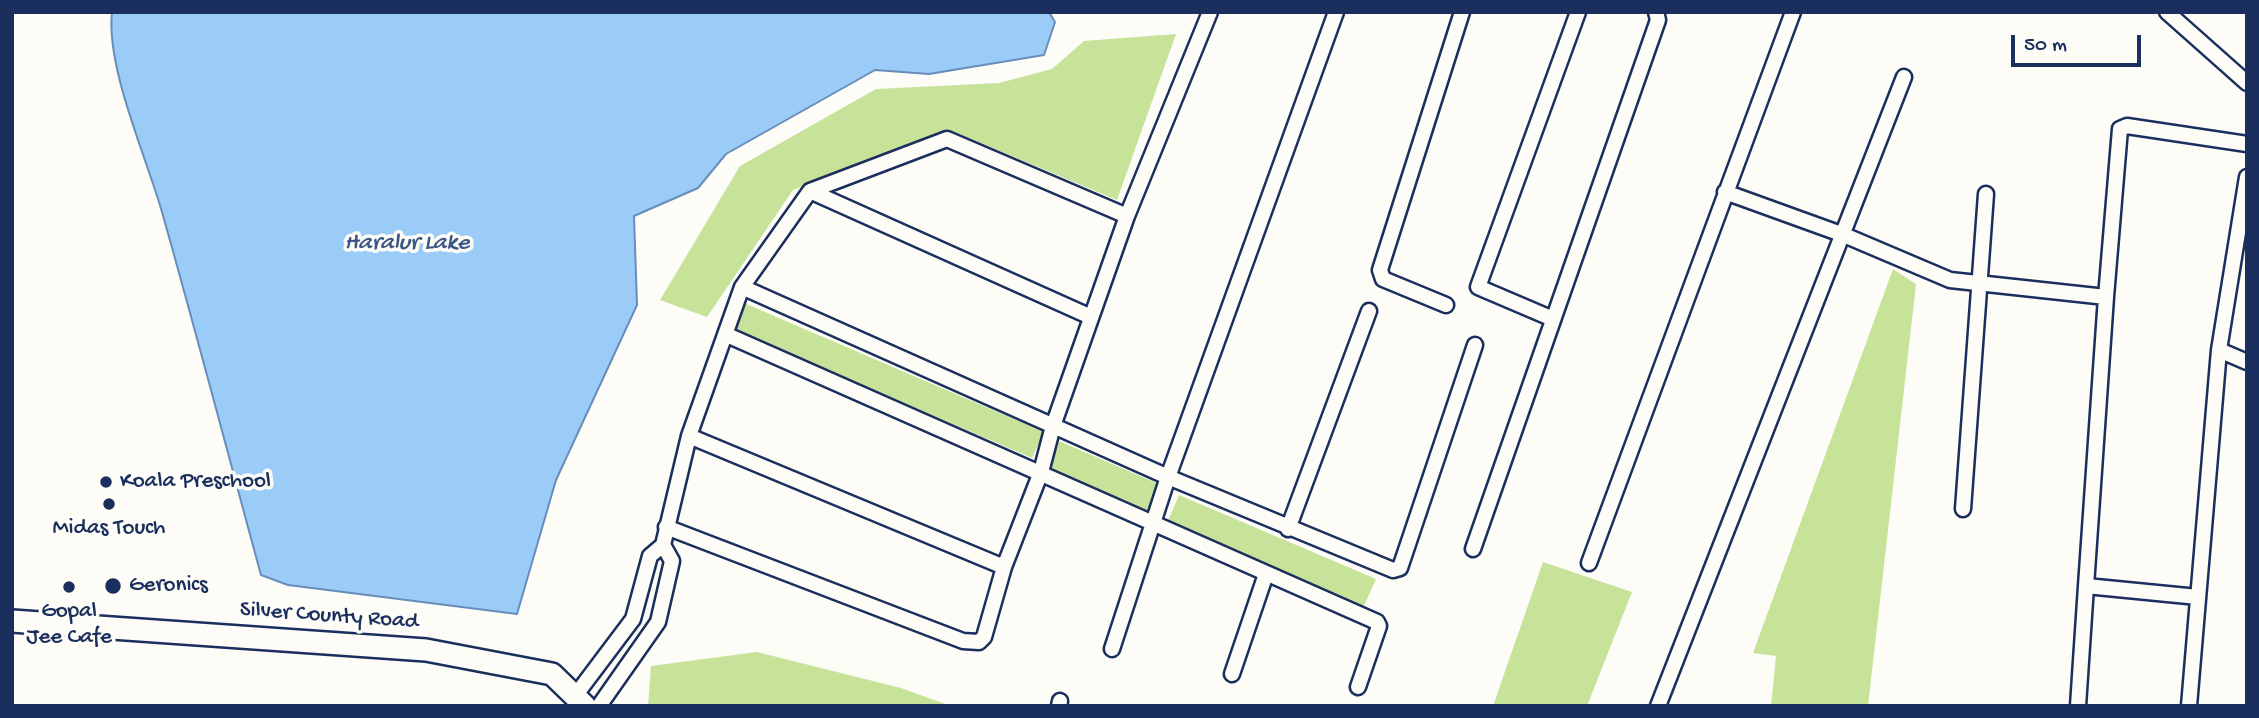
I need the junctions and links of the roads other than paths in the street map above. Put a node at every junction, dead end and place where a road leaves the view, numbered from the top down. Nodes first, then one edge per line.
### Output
1 (1210, 12) edge
2 (1336, 12) edge
3 (1462, 12) edge
4 (1578, 12) edge
5 (1656, 12) edge
6 (1793, 12) edge
7 (2167, 12) edge
8 (1904, 77) dead end
9 (2247, 83) edge
10 (2247, 144) edge
11 (2247, 177) edge
12 (810, 191) junction
13 (1725, 192) junction
14 (1986, 194) dead end
15 (1127, 216) junction
16 (1844, 235) junction
17 (1981, 285) junction
18 (742, 287) junction
19 (2106, 297) junction
20 (1447, 305) dead end
21 (1369, 311) dead end
22 (1091, 317) junction
23 (1553, 319) junction
24 (727, 335) junction
25 (1475, 345) dead end
26 (2219, 350) junction
27 (2247, 362) edge
28 (1053, 426) junction
29 (689, 436) junction
30 (1041, 472) junction
31 (1168, 477) junction
32 (1963, 509) dead end
33 (1155, 524) junction
34 (666, 527) junction
35 (1288, 529) junction
36 (663, 545) junction
37 (1473, 549) dead end
38 (1589, 562) dead end
39 (1004, 567) junction
40 (1266, 574) junction
41 (2086, 586) junction
42 (2197, 597) junction
43 (12, 621) edge
44 (1112, 649) dead end
45 (1232, 674) dead end
46 (1358, 687) dead end
47 (580, 701) edge
48 (599, 706) edge
49 (1658, 706) edge
50 (2078, 706) edge
51 (2189, 706) edge

1 - 15 street
2 - 31 street
3 - 20 street
4 - 23 street
5 - 23 street
6 - 13 street
7 - 9 street
8 - 16 street
10 - 19 street
11 - 26 street
12 - 15 street
12 - 18 street
12 - 22 street
13 - 16 street
13 - 38 street
14 - 17 street
15 - 22 street
16 - 17 street
16 - 49 street
17 - 19 street
17 - 32 street
18 - 24 street
18 - 28 street
19 - 41 street
21 - 35 street
22 - 28 street
23 - 37 street
24 - 29 street
24 - 30 street
25 - 35 street
26 - 27 street
26 - 42 street
28 - 30 street
28 - 31 street
29 - 34 street
29 - 39 street
30 - 33 street
30 - 39 street
31 - 33 street
31 - 35 street
33 - 40 street
33 - 44 street
34 - 36 street
34 - 39 street
36 - 47 street
36 - 48 street
40 - 45 street
40 - 46 street
41 - 42 street
41 - 50 street
42 - 51 street
43 - 47 street, Silver County Road

